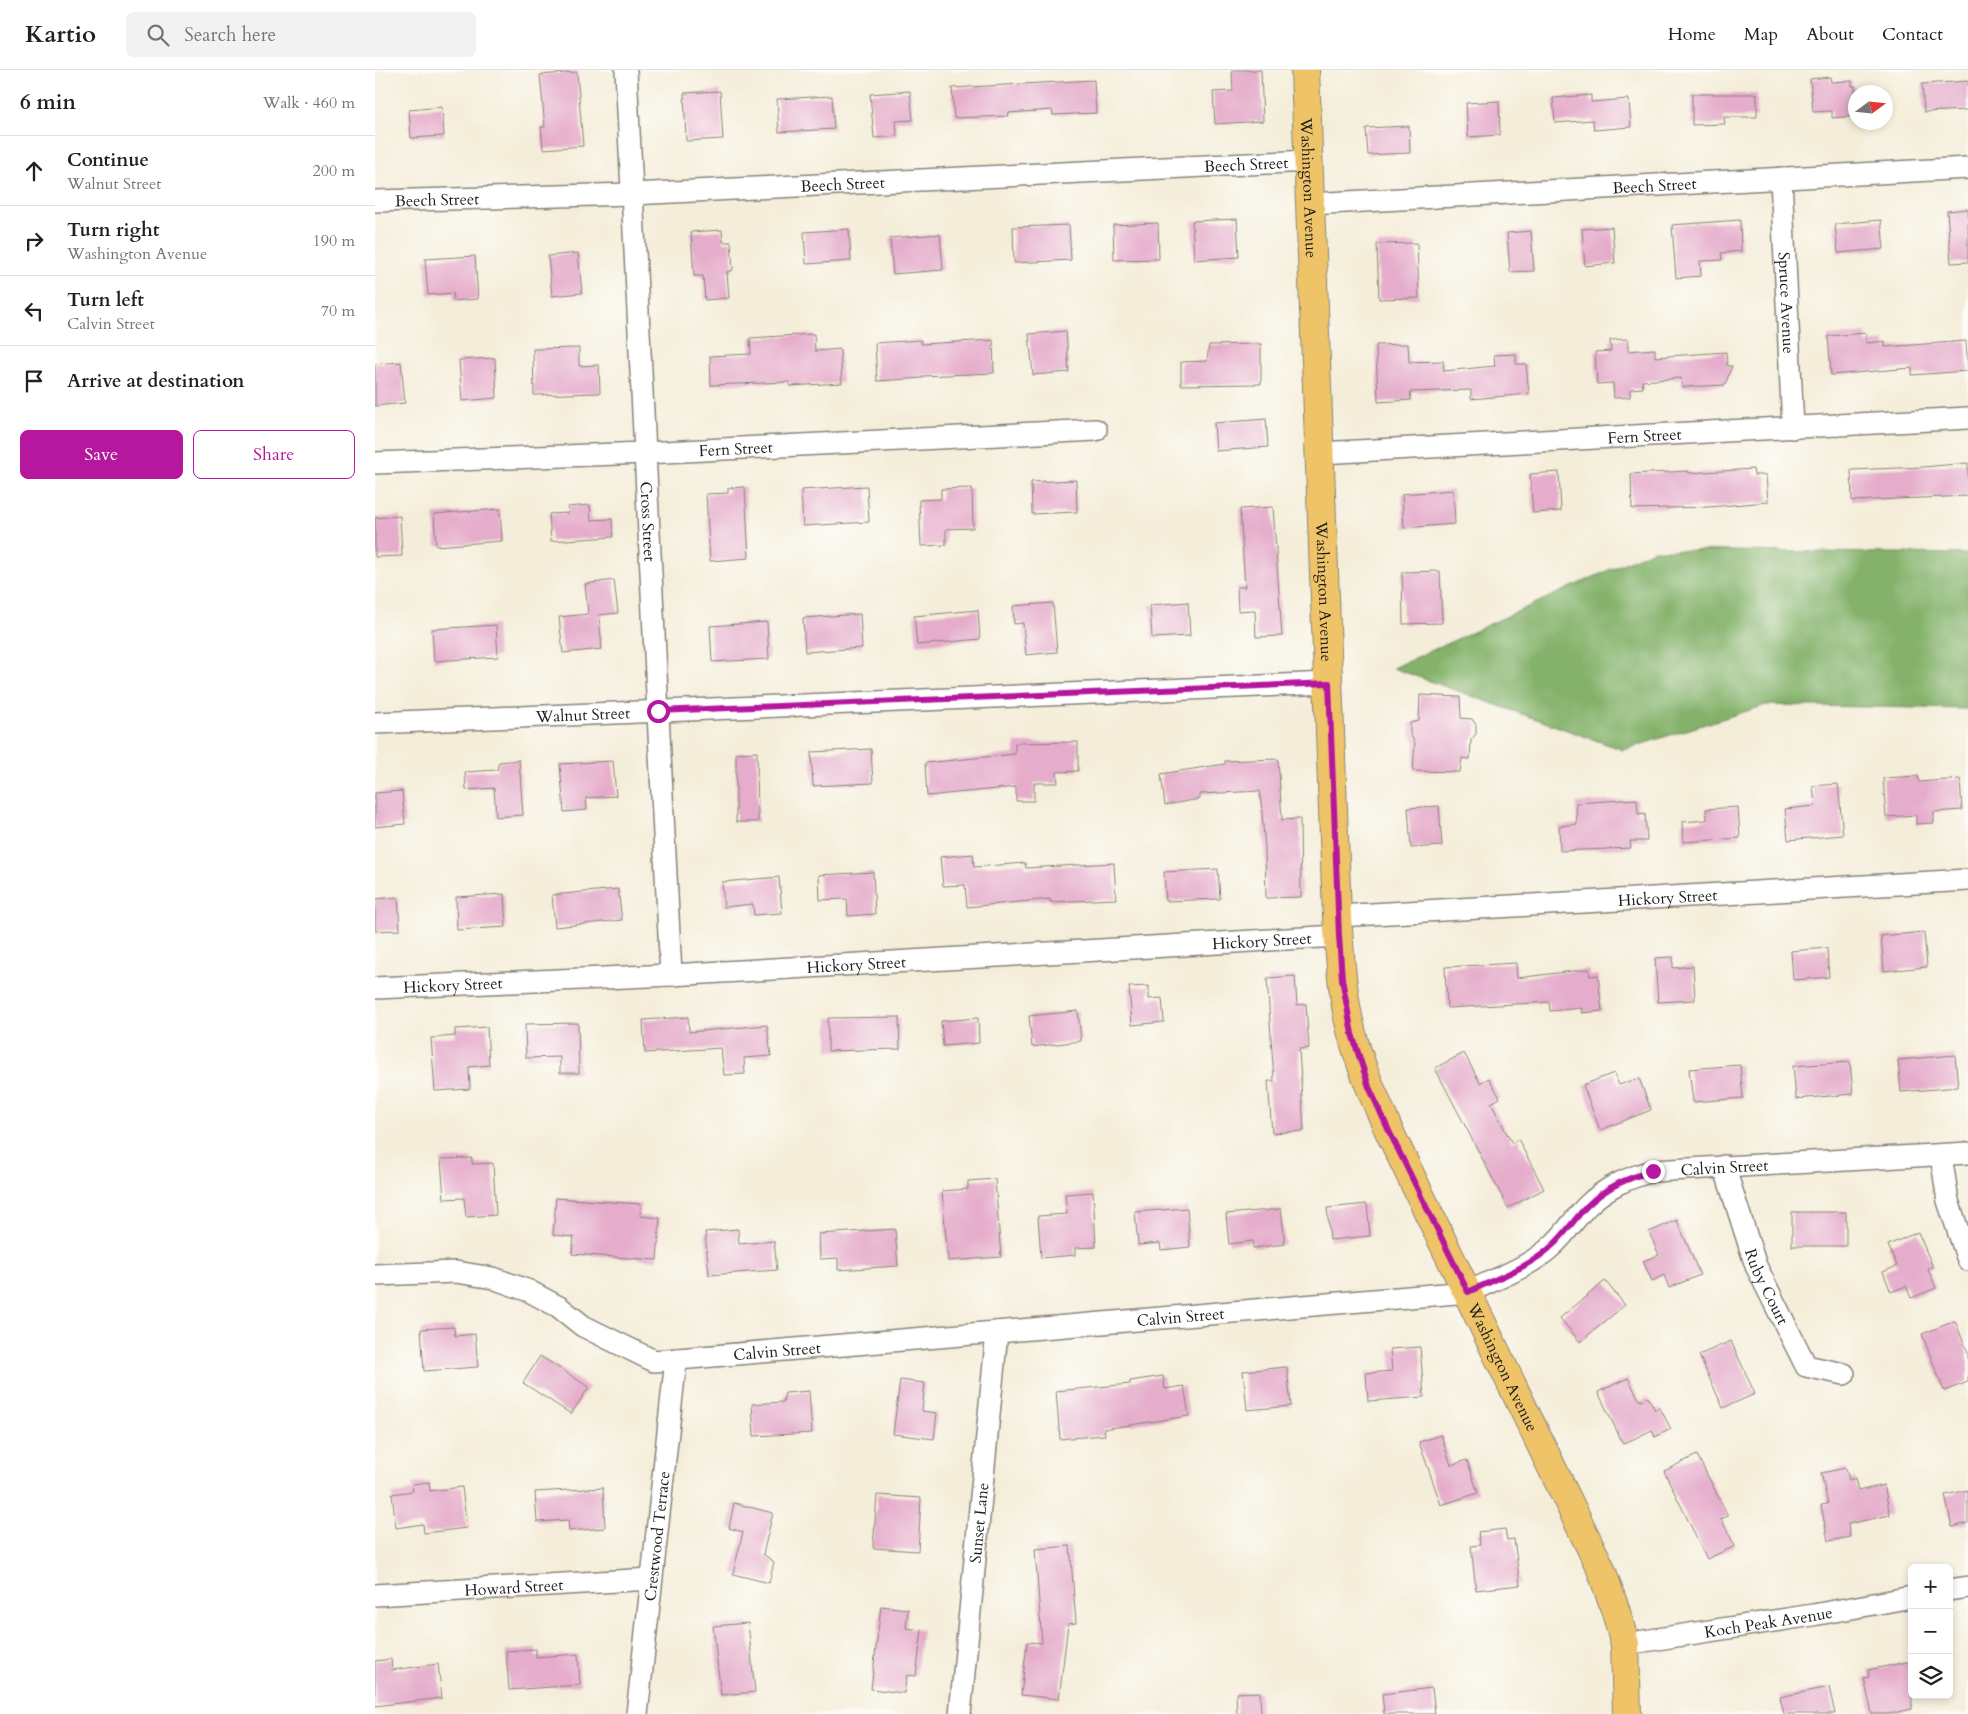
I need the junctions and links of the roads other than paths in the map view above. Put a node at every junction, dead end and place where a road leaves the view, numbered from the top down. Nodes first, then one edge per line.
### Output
1 (626, 70) edge
2 (1305, 70) edge
3 (1309, 161) junction
4 (1968, 168) edge
5 (1781, 178) junction
6 (632, 194) junction
7 (375, 201) edge
8 (1311, 204) junction
9 (1968, 418) edge
10 (1793, 428) junction
11 (1095, 430) dead end
12 (645, 453) junction
13 (1320, 454) junction
14 (375, 463) edge
15 (1329, 683) junction
16 (658, 711) junction
17 (375, 723) edge
18 (1968, 880) edge
19 (1338, 926) junction
20 (671, 975) junction
21 (375, 988) edge
22 (1968, 1153) edge
23 (1941, 1155) junction
24 (1724, 1166) junction
25 (1968, 1260) edge
26 (375, 1275) edge
27 (1468, 1292) junction
28 (997, 1332) junction
29 (677, 1359) junction
30 (1843, 1374) dead end
31 (651, 1579) junction
32 (1968, 1587) edge
33 (1953, 1589) edge
34 (375, 1595) edge
35 (1908, 1598) edge
36 (1625, 1644) junction
37 (637, 1714) edge
38 (960, 1714) edge
39 (1627, 1714) edge

1 - 6 street, Cross Street
2 - 3 main road, Washington Avenue
3 - 6 street, Beech Street
3 - 8 main road, Washington Avenue
4 - 5 street, Beech Street
5 - 8 street, Beech Street
5 - 10 street, Spruce Avenue
6 - 7 street, Beech Street
6 - 12 street, Cross Street
8 - 13 main road, Washington Avenue
9 - 10 street, Fern Street
10 - 13 street, Fern Street
11 - 12 street, Fern Street
12 - 14 street, Fern Street
12 - 16 street, Cross Street
13 - 15 main road, Washington Avenue
15 - 16 street, Walnut Street
15 - 19 main road, Washington Avenue
16 - 17 street, Walnut Street
16 - 20 street, Cross Street
18 - 19 street, Hickory Street
19 - 20 street, Hickory Street
19 - 27 main road, Washington Avenue
20 - 21 street, Hickory Street
22 - 23 street, Calvin Street
23 - 24 street, Calvin Street
23 - 25 street
24 - 27 street, Calvin Street
24 - 30 street, Ruby Court
26 - 29 street, Calvin Street
27 - 28 street, Calvin Street
27 - 36 main road, Washington Avenue
28 - 29 street, Calvin Street
28 - 38 street, Sunset Lane
29 - 31 street, Crestwood Terrace
31 - 34 street, Howard Street
31 - 37 street, Crestwood Terrace
32 - 33 street
35 - 36 street, Koch Peak Avenue
36 - 39 main road, Washington Avenue

